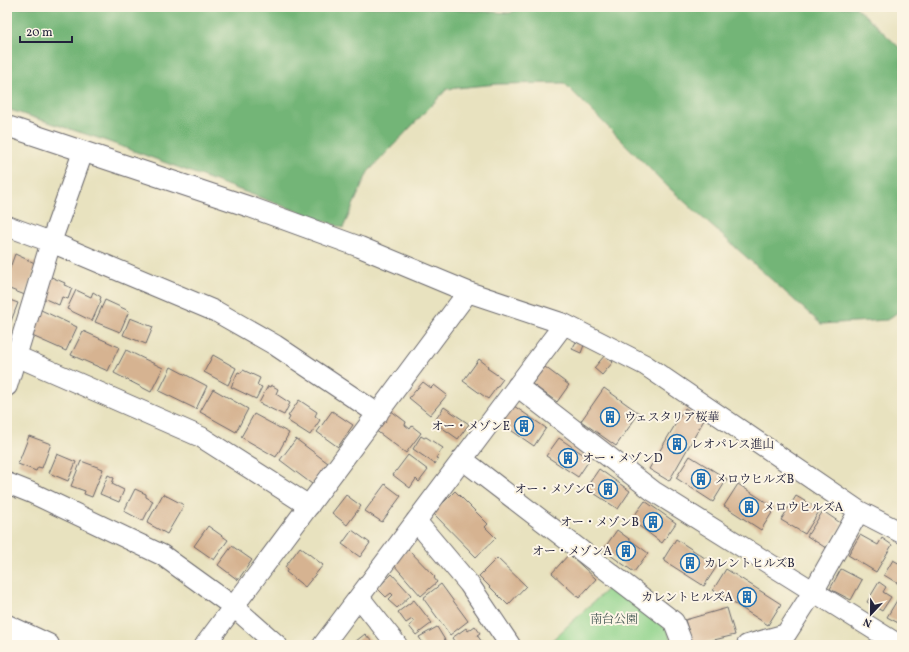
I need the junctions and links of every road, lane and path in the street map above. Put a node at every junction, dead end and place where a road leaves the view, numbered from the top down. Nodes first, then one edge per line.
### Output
1 (7, 126) edge
2 (83, 152) junction
3 (7, 226) edge
4 (51, 242) junction
5 (468, 292) junction
6 (564, 324) junction
7 (12, 353) edge
8 (7, 386) edge
9 (517, 386) junction
10 (378, 414) junction
11 (462, 459) junction
12 (7, 483) edge
13 (309, 506) junction
14 (859, 511) junction
15 (416, 521) junction
16 (902, 533) edge
17 (813, 592) junction
18 (359, 597) junction
19 (234, 607) junction
20 (7, 626) edge
21 (48, 645) edge
22 (205, 645) edge
23 (277, 645) edge
24 (323, 645) edge
25 (397, 645) edge
26 (510, 645) edge
27 (683, 645) edge
28 (746, 645) edge
29 (899, 645) edge

1 - 2 street
2 - 4 street
2 - 5 street
3 - 4 street
4 - 7 street
4 - 10 street
5 - 6 street
5 - 10 street
6 - 9 street
6 - 14 street
7 - 8 street
7 - 13 street
9 - 11 street
9 - 17 street
10 - 13 street
11 - 15 street
11 - 27 street
12 - 19 street
13 - 19 street
14 - 16 street
14 - 17 street
15 - 18 street
15 - 26 street
17 - 28 street
17 - 29 street
18 - 24 street
18 - 25 street
19 - 22 street
19 - 23 street
20 - 21 street

